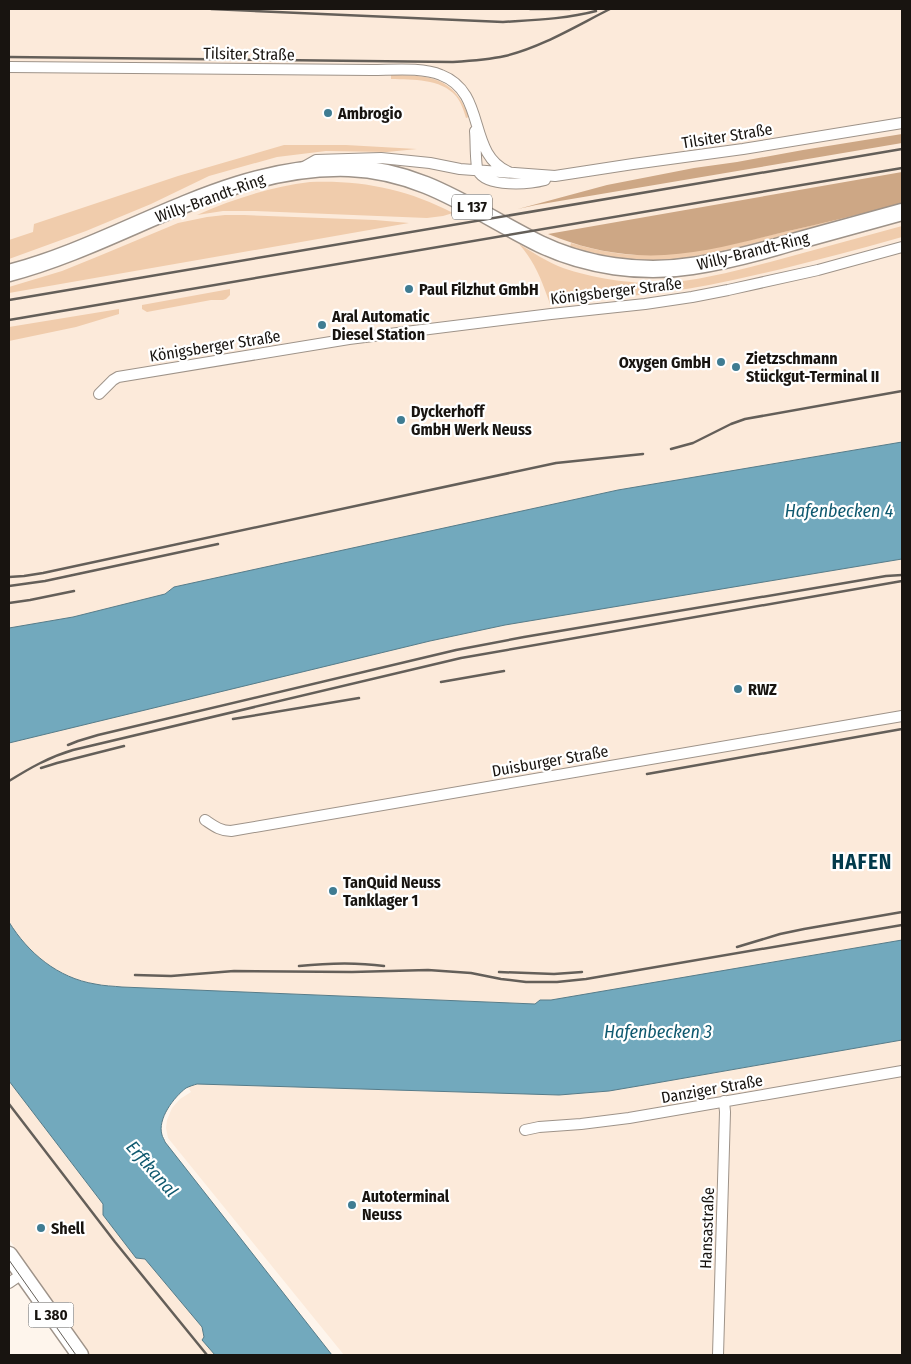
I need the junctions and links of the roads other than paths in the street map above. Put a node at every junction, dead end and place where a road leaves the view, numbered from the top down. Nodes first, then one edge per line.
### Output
1 (9, 67) edge
2 (472, 108) junction
3 (902, 123) edge
4 (296, 171) junction
5 (478, 171) junction
6 (515, 174) junction
7 (555, 176) junction
8 (902, 212) edge
9 (902, 247) edge
10 (9, 273) edge
11 (99, 394) dead end
12 (902, 716) edge
13 (205, 820) dead end
14 (902, 1071) edge
15 (724, 1101) junction
16 (525, 1130) dead end
17 (9, 1254) edge
18 (13, 1277) edge
19 (67, 1355) edge
20 (80, 1355) edge
21 (718, 1355) edge

1 - 2 street, Tilsiter Straße
2 - 5 street, Tilsiter Straße
2 - 6 street, Tilsiter Straße
3 - 7 street, Tilsiter Straße
4 - 5 street, Tilsiter Straße
4 - 8 main road, Willy-Brandt-Ring / L 137
4 - 10 main road, Willy-Brandt-Ring / L 137
5 - 6 street, Tilsiter Straße
5 - 7 street, Tilsiter Straße
6 - 7 street, Tilsiter Straße
9 - 11 street, Königsberger Straße
12 - 13 street, Duisburger Straße
14 - 15 street, Danziger Straße
15 - 16 street, Danziger Straße
15 - 21 street, Hansastraße
17 - 18 main road, L 380
18 - 19 main road, L 380
18 - 20 main road, L 380

